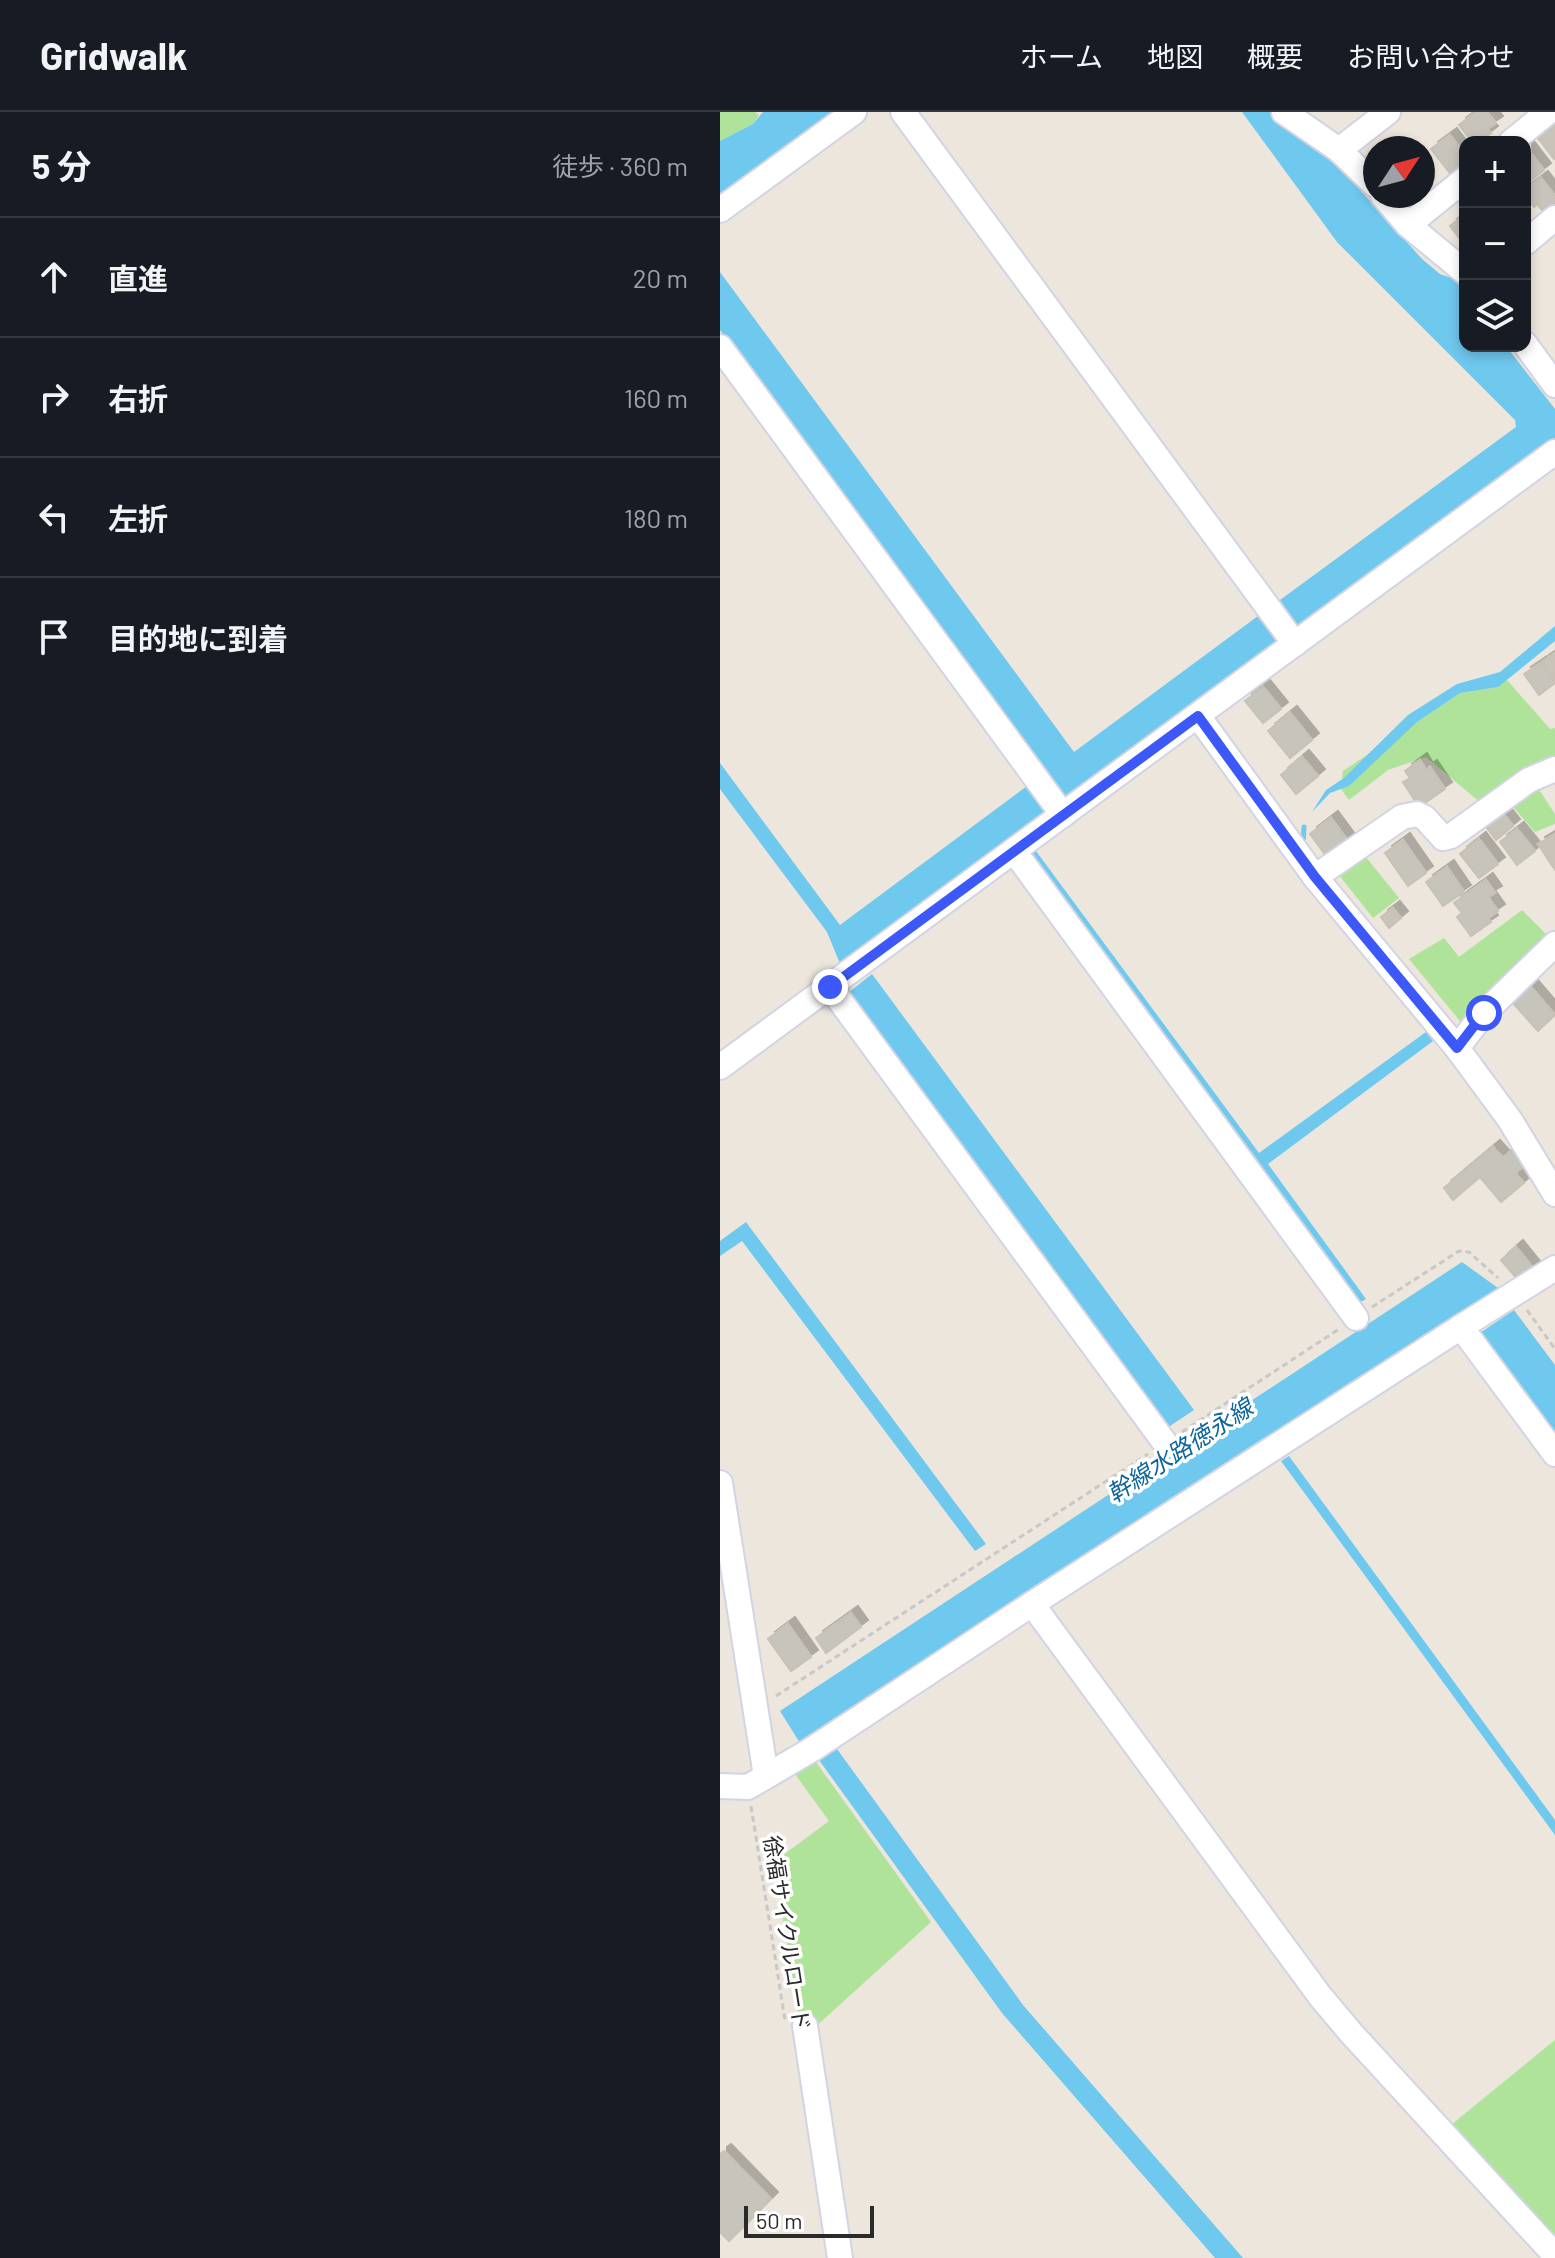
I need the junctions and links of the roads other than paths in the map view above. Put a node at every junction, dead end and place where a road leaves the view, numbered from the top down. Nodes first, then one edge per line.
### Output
1 (854, 112) edge
2 (903, 112) edge
3 (1284, 112) edge
4 (1388, 112) edge
5 (1548, 112) edge
6 (1518, 136) edge
7 (1339, 150) junction
8 (1363, 173) edge
9 (1459, 184) edge
10 (1393, 208) edge
11 (720, 210) edge
12 (1555, 218) edge
13 (1408, 225) junction
14 (1531, 238) edge
15 (1459, 267) edge
16 (720, 347) edge
17 (1531, 352) edge
18 (1555, 385) edge
19 (1555, 452) edge
20 (1284, 630) junction
21 (1198, 716) junction
22 (1555, 769) edge
23 (1052, 799) junction
24 (1014, 851) junction
25 (1315, 877) junction
26 (1555, 944) edge
27 (830, 987) junction
28 (1457, 1048) junction
29 (720, 1067) edge
30 (1555, 1194) edge
31 (1555, 1268) edge
32 (1487, 1311) junction
33 (1356, 1318) dead end
34 (1165, 1443) road end
35 (1555, 1454) edge
36 (720, 1483) edge
37 (1032, 1604) junction
38 (757, 1782) junction
39 (720, 1786) edge
40 (795, 2024) road end
41 (1555, 2255) edge
42 (840, 2258) edge

1 - 11 street
2 - 20 street
3 - 7 street
4 - 7 street
5 - 6 street
7 - 8 street
9 - 13 street
10 - 13 street
12 - 14 street
13 - 15 street
16 - 23 street
17 - 18 street
19 - 20 street
20 - 21 street
21 - 23 street
21 - 25 street
22 - 25 street
23 - 24 street
24 - 27 street
24 - 33 street
25 - 28 street
26 - 28 street
27 - 29 street
27 - 34 street
28 - 30 street
31 - 32 street
32 - 35 street
32 - 37 street
36 - 38 street
37 - 38 street
37 - 41 street
38 - 39 street
40 - 42 street

